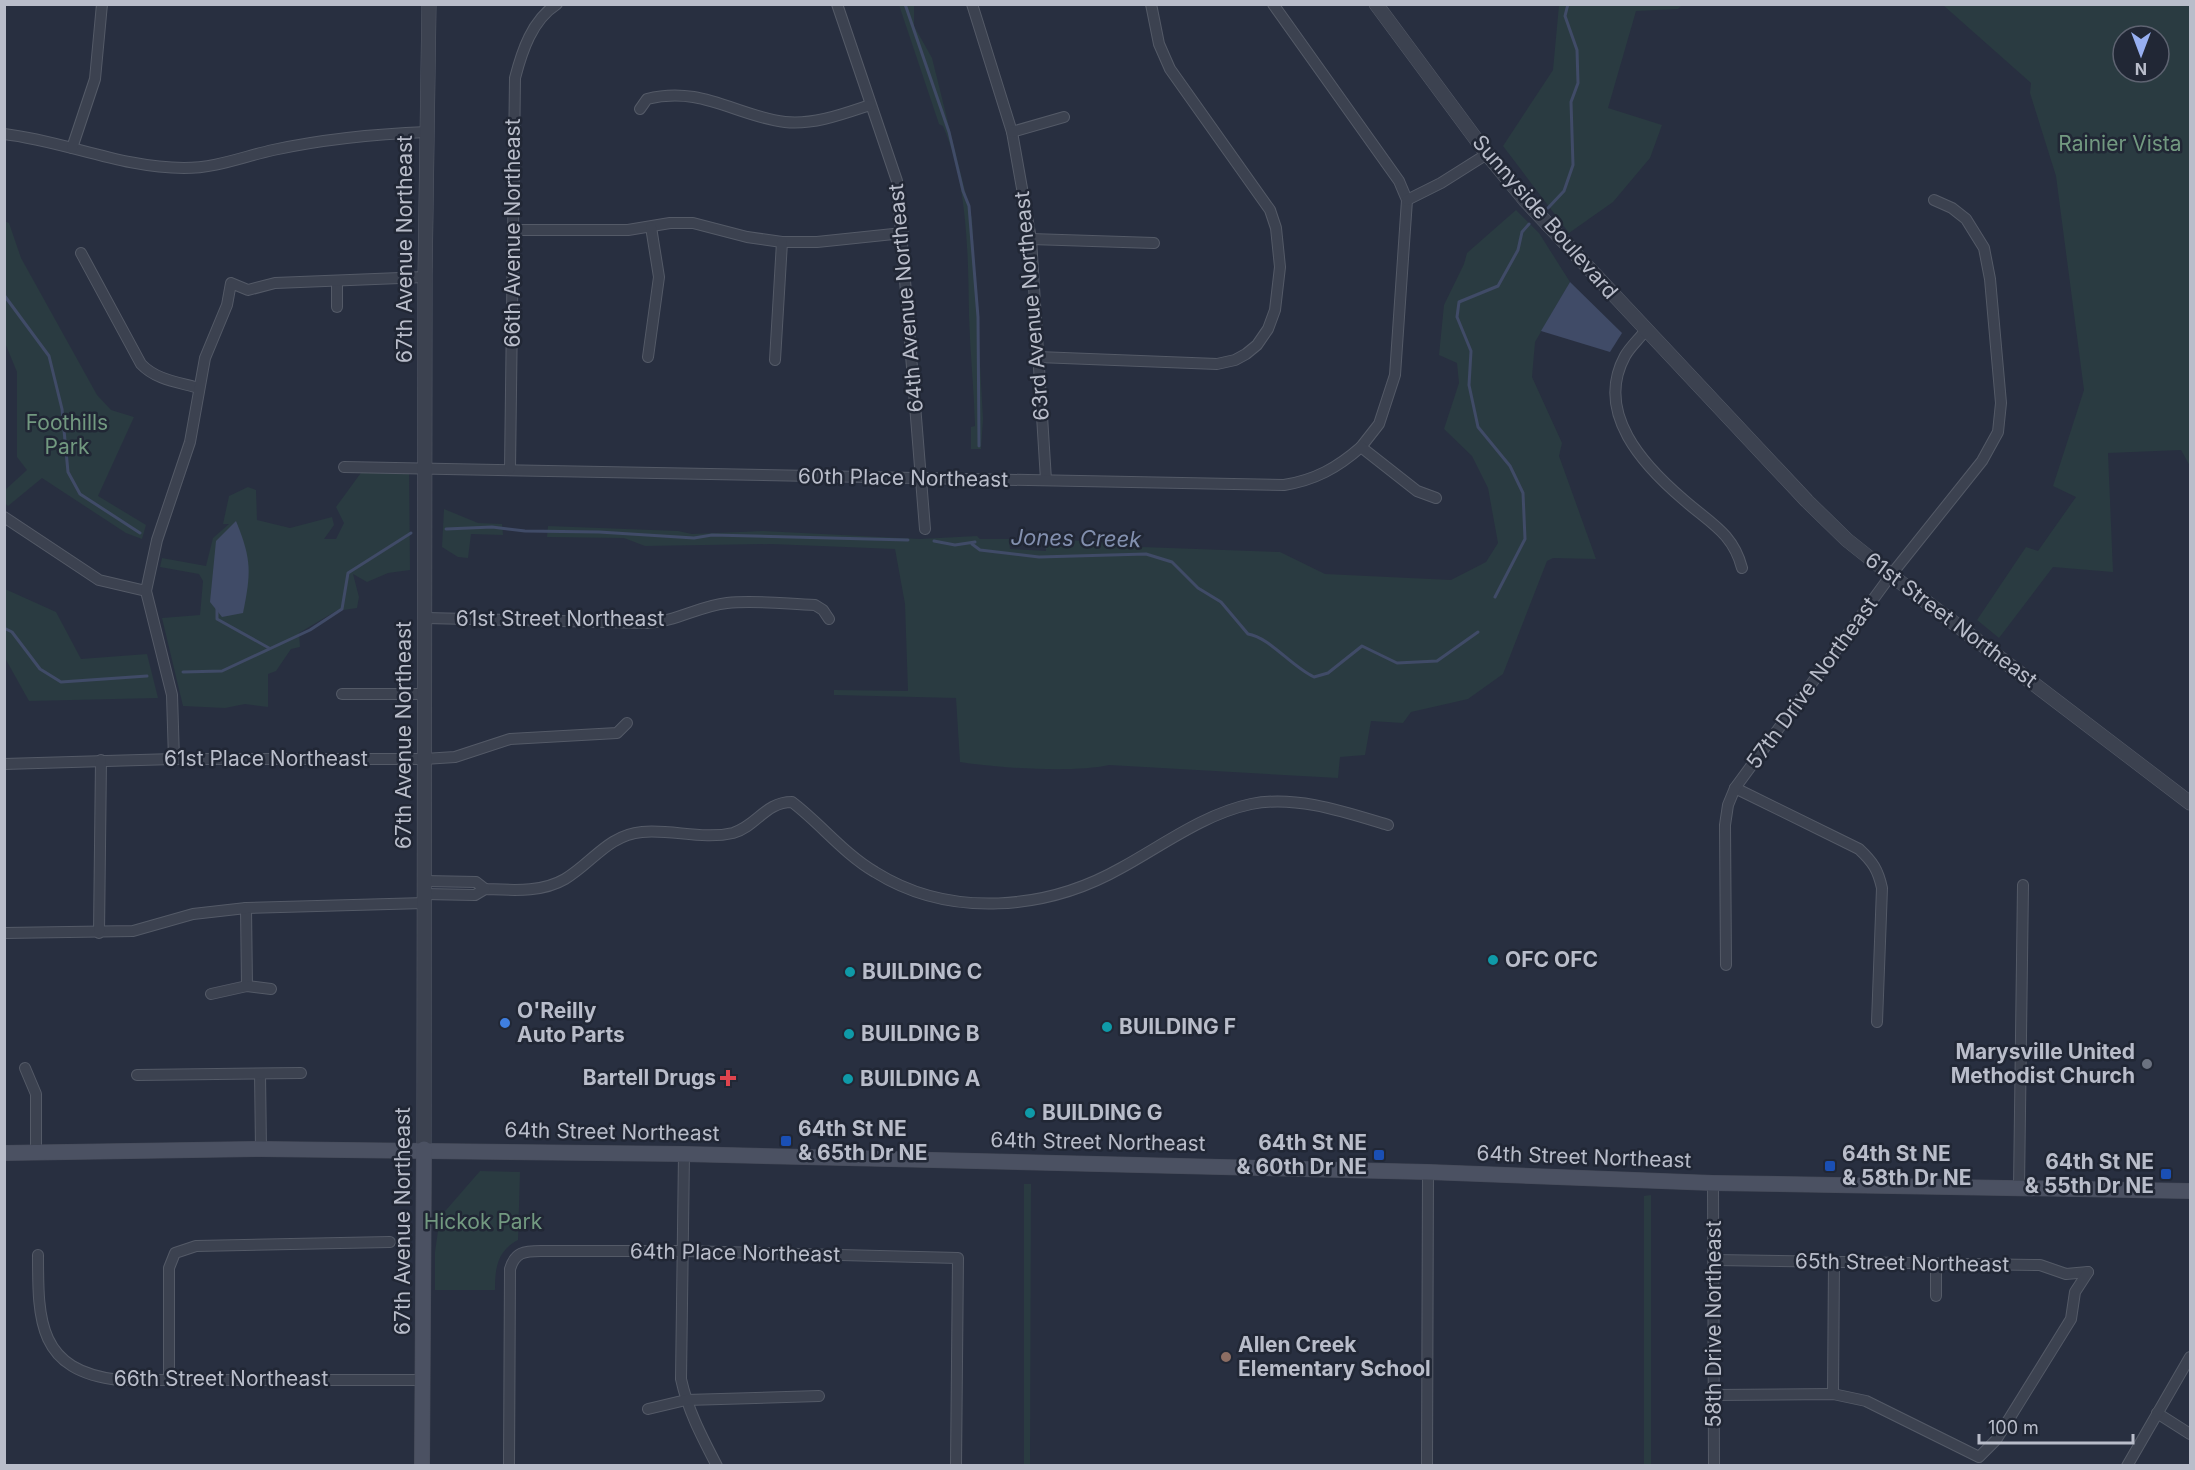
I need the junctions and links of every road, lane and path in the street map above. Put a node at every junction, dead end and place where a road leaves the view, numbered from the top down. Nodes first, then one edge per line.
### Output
1 (102, 4) edge
2 (429, 4) edge
3 (837, 4) edge
4 (972, 4) edge
5 (1151, 4) edge
6 (1273, 4) edge
7 (1376, 4) edge
8 (554, 6) edge
9 (870, 105) junction
10 (640, 109) dead end
11 (1064, 117) dead end
12 (427, 132) junction
13 (1011, 132) junction
14 (4, 134) edge
15 (72, 148) junction
16 (1487, 154) junction
17 (1407, 200) junction
18 (1934, 200) dead end
19 (651, 227) junction
20 (514, 230) junction
21 (903, 233) junction
22 (1030, 239) junction
23 (782, 242) junction
24 (1154, 243) dead end
25 (81, 253) dead end
26 (425, 277) junction
27 (337, 281) junction
28 (337, 307) dead end
29 (1645, 331) junction
30 (648, 357) dead end
31 (1038, 357) junction
32 (775, 360) dead end
33 (199, 387) junction
34 (1729, 418) joint
35 (1361, 447) junction
36 (344, 467) dead end
37 (426, 468) junction
38 (510, 469) junction
39 (922, 479) junction
40 (1046, 480) junction
41 (1436, 498) dead end
42 (4, 517) edge
43 (925, 529) dead end
44 (1742, 568) dead end
45 (1891, 575) junction
46 (146, 591) junction
47 (426, 618) junction
48 (829, 619) dead end
49 (342, 694) dead end
50 (425, 694) junction
51 (627, 723) dead end
52 (174, 759) junction
53 (424, 759) junction
54 (101, 760) junction
55 (4, 764) edge
56 (1735, 788) junction
57 (2190, 803) edge
58 (1388, 825) dead end
59 (2022, 885) dead end
60 (425, 893) junction
61 (246, 908) junction
62 (4, 933) edge
63 (99, 933) junction
64 (1726, 965) dead end
65 (247, 986) junction
66 (271, 989) dead end
67 (212, 994) dead end
68 (1877, 1022) dead end
69 (25, 1068) dead end
70 (301, 1073) dead end
71 (260, 1074) junction
72 (137, 1075) dead end
73 (261, 1149) junction
74 (424, 1149) junction
75 (4, 1153) edge
76 (36, 1153) junction
77 (684, 1154) junction
78 (1428, 1172) junction
79 (1713, 1182) junction
80 (2019, 1187) junction
81 (2190, 1191) edge
82 (390, 1242) dead end
83 (683, 1251) junction
84 (38, 1255) dead end
85 (1715, 1260) junction
86 (1834, 1262) junction
87 (1936, 1264) junction
88 (1936, 1296) dead end
89 (2190, 1357) edge
90 (169, 1379) junction
91 (423, 1380) junction
92 (1833, 1394) junction
93 (1715, 1395) junction
94 (819, 1396) dead end
95 (686, 1400) junction
96 (648, 1409) dead end
97 (2157, 1413) junction
98 (2190, 1434) edge
99 (422, 1466) edge
100 (509, 1466) edge
101 (717, 1466) edge
102 (956, 1466) edge
103 (1427, 1466) edge
104 (1714, 1466) edge
105 (2127, 1466) edge

1 - 15 street
2 - 12 street, 67th Avenue Northeast
3 - 9 street, 64th Avenue Northeast
4 - 13 street, 63rd Avenue Northeast
5 - 31 street
6 - 17 street
7 - 16 street, Sunnyside Boulevard
8 - 20 street, 66th Avenue Northeast
9 - 10 street
9 - 21 street, 64th Avenue Northeast
11 - 13 street
12 - 15 street
12 - 26 street, 67th Avenue Northeast
13 - 22 street, 63rd Avenue Northeast
14 - 15 street
16 - 17 street
16 - 29 street, Sunnyside Boulevard
17 - 35 street, 60th Place Northeast
18 - 45 street, 57th Drive Northeast
19 - 20 street
19 - 23 street
19 - 30 street
20 - 38 street, 66th Avenue Northeast
21 - 23 street
21 - 39 street, 64th Avenue Northeast
22 - 24 street
22 - 31 street, 63rd Avenue Northeast
23 - 32 street
25 - 33 street
26 - 27 street
26 - 37 street, 67th Avenue Northeast
27 - 28 street
27 - 33 street
29 - 34 street, Sunnyside Boulevard
29 - 44 street
31 - 40 street, 63rd Avenue Northeast
33 - 46 street
34 - 45 street, 61st Street Northeast
35 - 40 street, 60th Place Northeast
35 - 41 street
36 - 37 street, 60th Place Northeast
37 - 38 street, 60th Place Northeast
37 - 47 street, 67th Avenue Northeast
38 - 39 street, 60th Place Northeast
39 - 40 street, 60th Place Northeast
39 - 43 street, 64th Avenue Northeast
42 - 46 street
45 - 56 street, 57th Drive Northeast
45 - 57 street, 61st Street Northeast
46 - 52 street
47 - 48 street, 61st Street Northeast
47 - 50 street, 67th Avenue Northeast
49 - 50 street
50 - 53 street, 67th Avenue Northeast
51 - 53 street, 61st Place Northeast
52 - 53 street, 61st Place Northeast
52 - 54 street, 61st Place Northeast
53 - 60 street, 67th Avenue Northeast
54 - 55 street, 61st Place Northeast
54 - 63 street
56 - 64 street, 57th Drive Northeast
56 - 68 street
58 - 60 street
59 - 80 street
60 - 61 street
60 - 74 street, 67th Avenue Northeast
61 - 63 street
61 - 65 street
62 - 63 street
65 - 66 street
65 - 67 street
69 - 76 street
70 - 71 street
71 - 72 street
71 - 73 street
73 - 74 main road, 64th Street Northeast
73 - 76 main road, 64th Street Northeast
74 - 77 main road, 64th Street Northeast
74 - 91 main road, 67th Avenue Northeast
75 - 76 main road, 64th Street Northeast
77 - 78 main road, 64th Street Northeast
77 - 83 street
78 - 79 main road, 64th Street Northeast
78 - 103 street
79 - 80 main road, 64th Street Northeast
79 - 85 street, 58th Drive Northeast
80 - 81 main road, 64th Street Northeast
82 - 90 street
83 - 95 street
83 - 100 street, 64th Place Northeast
83 - 102 street, 64th Place Northeast
84 - 90 street, 66th Street Northeast
85 - 86 street, 65th Street Northeast
85 - 93 street, 58th Drive Northeast
86 - 87 street, 65th Street Northeast
86 - 92 street
87 - 88 street
87 - 92 street, 65th Street Northeast
89 - 97 street
90 - 91 street, 66th Street Northeast
91 - 99 main road, 67th Avenue Northeast
92 - 93 street
93 - 104 street, 58th Drive Northeast
94 - 95 street
95 - 96 street
95 - 101 street
97 - 98 street
97 - 105 street

